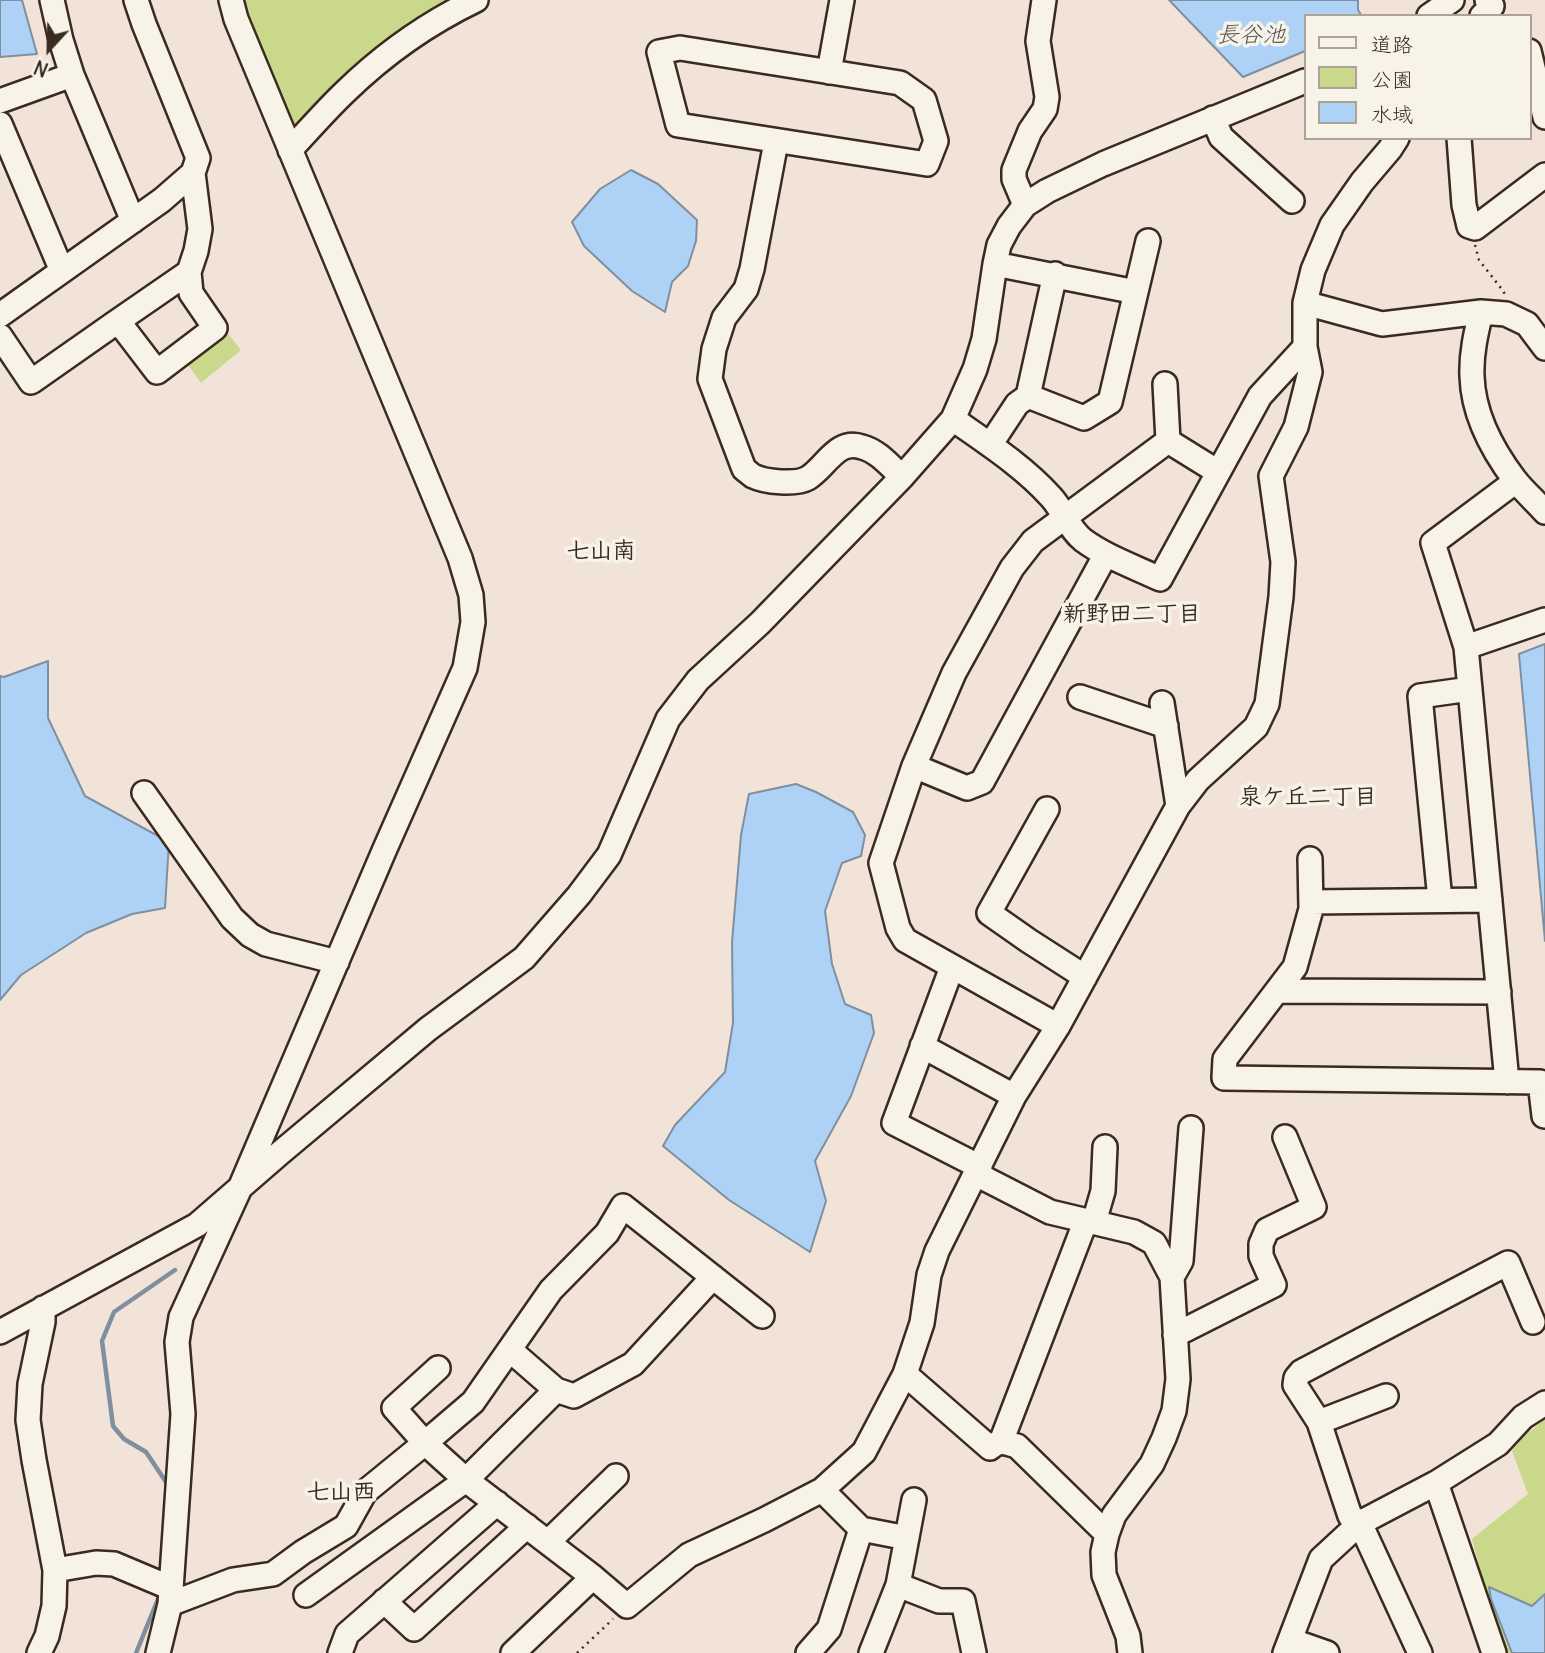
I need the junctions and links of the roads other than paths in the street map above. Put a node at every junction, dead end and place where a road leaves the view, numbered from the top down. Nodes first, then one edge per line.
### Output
1 (52, 0) edge
2 (136, 0) edge
3 (230, 0) edge
4 (476, 0) edge
5 (842, 0) edge
6 (1044, 0) edge
7 (1452, 0) edge
8 (1432, 14) edge
9 (1531, 59) edge
10 (830, 72) junction
11 (72, 75) junction
12 (1304, 81) edge
13 (0, 102) edge
14 (1545, 117) edge
15 (1213, 118) junction
16 (0, 124) edge
17 (1396, 140) edge
18 (1459, 140) edge
19 (776, 142) junction
20 (289, 150) junction
21 (193, 173) junction
22 (1545, 175) edge
23 (1292, 201) dead end
24 (1025, 205) junction
25 (133, 221) junction
26 (1148, 242) dead end
27 (995, 264) junction
28 (62, 271) junction
29 (189, 272) junction
30 (1055, 274) junction
31 (1136, 292) junction
32 (1305, 303) junction
33 (1481, 312) junction
34 (0, 316) edge
35 (118, 321) junction
36 (0, 336) edge
37 (1305, 347) junction
38 (1545, 348) edge
39 (1165, 384) dead end
40 (1028, 396) junction
41 (953, 419) junction
42 (1168, 441) junction
43 (990, 445) junction
44 (1218, 472) junction
45 (902, 477) junction
46 (1516, 481) junction
47 (1545, 512) edge
48 (1064, 518) junction
49 (1106, 554) junction
50 (1545, 620) edge
51 (1465, 647) junction
52 (1470, 689) junction
53 (1080, 697) dead end
54 (914, 766) junction
55 (144, 793) dead end
56 (1178, 806) junction
57 (1047, 809) dead end
58 (1310, 859) dead end
59 (1440, 900) junction
60 (1490, 900) junction
61 (1311, 902) junction
62 (337, 962) junction
63 (952, 967) junction
64 (1085, 977) junction
65 (1277, 991) junction
66 (1499, 992) junction
67 (1058, 1026) junction
68 (922, 1046) junction
69 (1507, 1082) junction
70 (1014, 1096) junction
71 (1544, 1116) edge
72 (1191, 1128) dead end
73 (1285, 1137) dead end
74 (1105, 1147) dead end
75 (978, 1170) junction
76 (240, 1188) junction
77 (1090, 1221) junction
78 (713, 1277) junction
79 (1172, 1277) junction
80 (43, 1308) junction
81 (762, 1316) dead end
82 (1533, 1322) dead end
83 (0, 1332) edge
84 (1175, 1335) junction
85 (510, 1350) junction
86 (438, 1368) dead end
87 (905, 1374) junction
88 (556, 1390) junction
89 (1386, 1396) dead end
90 (1545, 1403) edge
91 (1319, 1422) junction
92 (1001, 1442) junction
93 (425, 1443) junction
94 (616, 1476) dead end
95 (466, 1480) junction
96 (1436, 1483) junction
97 (822, 1490) junction
98 (914, 1500) dead end
99 (497, 1503) junction
100 (1360, 1522) junction
101 (527, 1526) junction
102 (861, 1529) junction
103 (1107, 1534) junction
104 (907, 1538) junction
105 (548, 1542) junction
106 (55, 1570) junction
107 (593, 1577) junction
108 (898, 1585) junction
109 (306, 1595) dead end
110 (170, 1596) junction
111 (384, 1601) junction
112 (1287, 1647) edge
113 (39, 1653) edge
114 (158, 1653) edge
115 (341, 1653) edge
116 (513, 1653) edge
117 (808, 1653) edge
118 (871, 1653) edge
119 (974, 1653) edge
120 (1130, 1653) edge
121 (1327, 1653) edge
122 (1420, 1653) edge
123 (1494, 1653) edge

1 - 11 street
2 - 21 street
3 - 20 street
4 - 20 street
5 - 10 street
6 - 24 street
7 - 8 street
9 - 14 street
10 - 19 street
10 - 19 street
11 - 13 street
11 - 25 street
12 - 15 street
15 - 23 street
15 - 24 street
16 - 28 street
17 - 32 street
18 - 22 street
19 - 45 street
20 - 62 street
21 - 25 street
21 - 29 street
24 - 27 street
25 - 28 street
26 - 31 street
27 - 30 street
27 - 41 street
28 - 34 street
29 - 35 street
29 - 35 street
30 - 31 street
30 - 40 street
31 - 40 street
32 - 33 street
32 - 37 street
33 - 38 street
33 - 46 street
35 - 36 street
37 - 44 street
37 - 56 street
39 - 42 street
40 - 43 street
41 - 43 street
41 - 45 street
42 - 44 street
42 - 48 street
43 - 48 street
44 - 49 street
45 - 76 street
46 - 47 street
46 - 51 street
48 - 49 street
48 - 54 street
49 - 54 street
50 - 51 street
51 - 52 street
52 - 59 street
52 - 60 street
53 - 56 street
54 - 63 street
55 - 62 street
56 - 64 street
57 - 64 street
58 - 61 street
59 - 60 street
59 - 61 street
60 - 66 street
61 - 65 street
62 - 76 street
63 - 67 street
63 - 68 street
64 - 67 street
65 - 66 street
65 - 69 street
66 - 69 street
67 - 70 street
68 - 70 street
68 - 75 street
69 - 71 street
70 - 75 street
72 - 79 street
73 - 84 street
74 - 77 street
75 - 77 street
75 - 87 street
76 - 80 street
76 - 110 street
77 - 79 street
77 - 92 street
78 - 81 street
78 - 85 street
78 - 88 street
79 - 84 street
80 - 83 street
80 - 106 street
82 - 91 street
84 - 103 street
85 - 88 street
85 - 93 street
86 - 93 street
87 - 92 street
87 - 97 street
88 - 95 street
89 - 91 street
90 - 96 street
91 - 100 street
92 - 103 street
93 - 95 street
93 - 110 street
94 - 105 street
95 - 99 street
95 - 109 street
96 - 100 street
96 - 123 street
97 - 102 street
97 - 107 street
98 - 104 street
99 - 101 street
99 - 111 street
100 - 112 street
100 - 122 street
101 - 105 street
101 - 111 street
102 - 104 street
102 - 117 street
103 - 120 street
104 - 108 street
105 - 107 street
106 - 110 street
106 - 113 street
107 - 116 street
108 - 118 street
108 - 119 street
110 - 114 street
111 - 115 street
112 - 121 street

